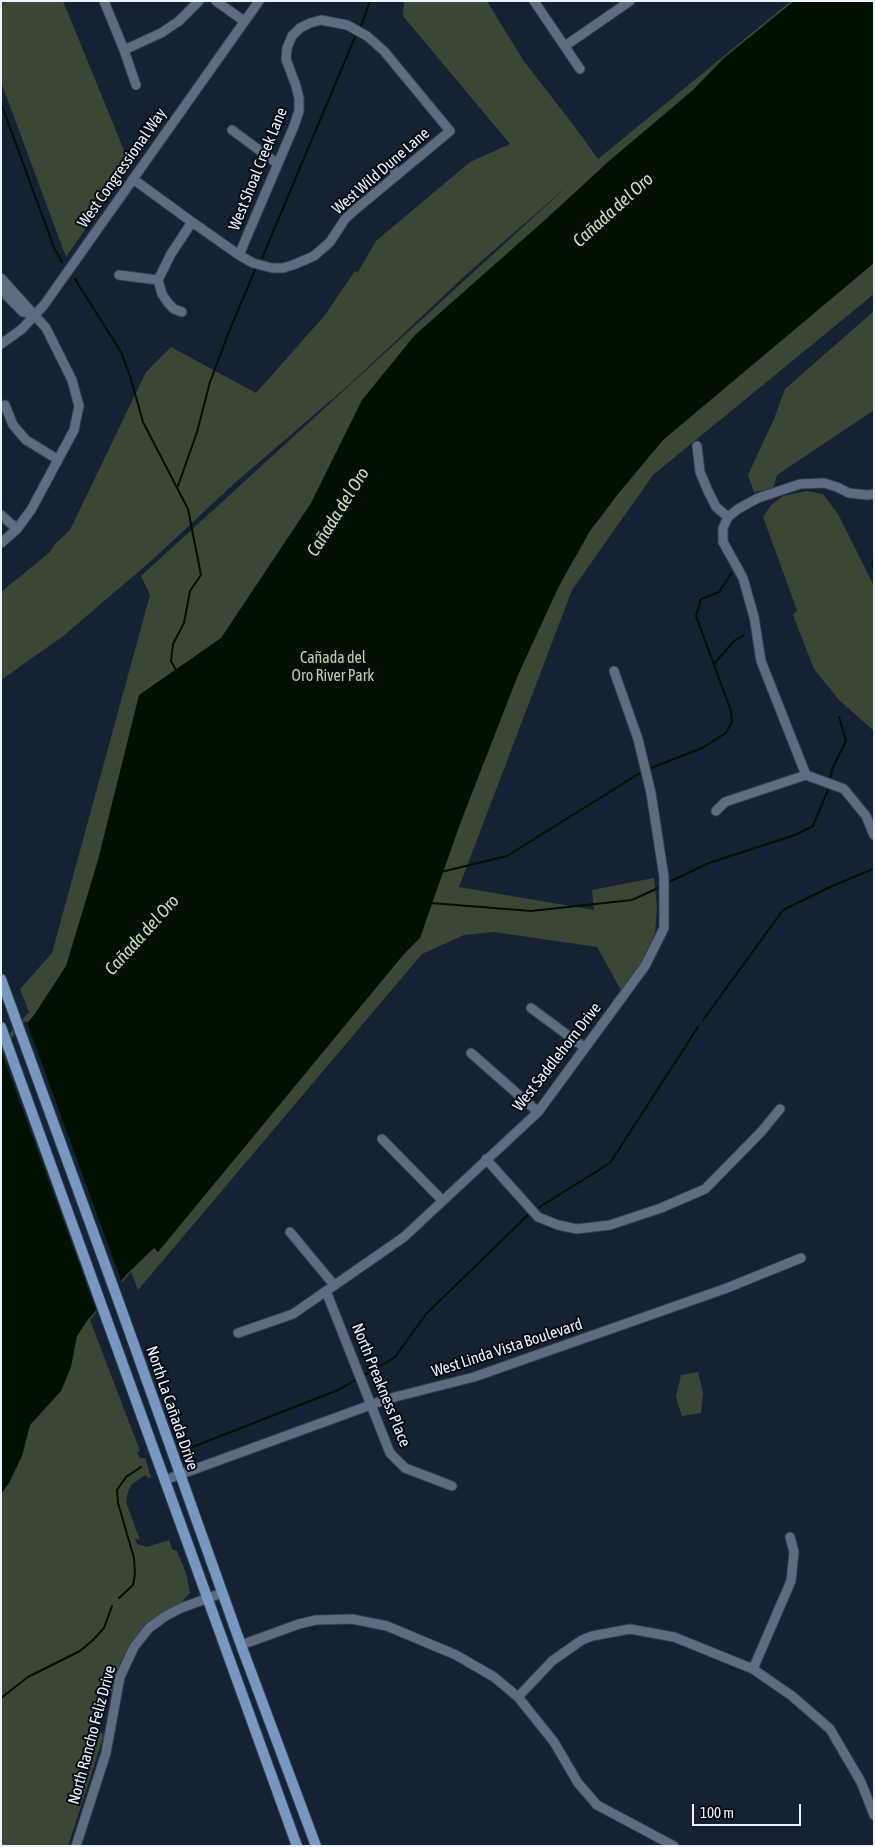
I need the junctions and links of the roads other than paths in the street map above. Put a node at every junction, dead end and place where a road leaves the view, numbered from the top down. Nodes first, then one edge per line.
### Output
1 (104, 1) edge
2 (200, 1) edge
3 (216, 1) edge
4 (259, 1) edge
5 (534, 1) edge
6 (627, 2) edge
7 (244, 21) junction
8 (565, 46) junction
9 (124, 50) junction
10 (580, 69) dead end
11 (136, 85) dead end
12 (232, 130) dead end
13 (450, 131) joint
14 (278, 164) junction
15 (391, 166) dead end
16 (398, 174) junction
17 (133, 180) junction
18 (177, 198) dead end
19 (170, 207) junction
20 (192, 222) junction
21 (239, 255) junction
22 (119, 275) dead end
23 (1, 278) edge
24 (158, 280) junction
25 (1, 282) edge
26 (182, 312) dead end
27 (35, 315) junction
28 (1, 344) edge
29 (3, 406) edge
30 (697, 446) dead end
31 (58, 459) junction
32 (874, 494) edge
33 (1, 515) edge
34 (728, 517) junction
35 (17, 529) junction
36 (1, 543) edge
37 (614, 671) dead end
38 (806, 775) junction
39 (716, 811) dead end
40 (874, 835) edge
41 (1, 979) edge
42 (531, 1008) dead end
43 (1, 1027) edge
44 (585, 1048) junction
45 (471, 1053) dead end
46 (780, 1109) dead end
47 (538, 1112) junction
48 (382, 1138) dead end
49 (486, 1159) junction
50 (442, 1200) junction
51 (290, 1232) dead end
52 (801, 1258) dead end
53 (330, 1288) junction
54 (238, 1333) dead end
55 (370, 1405) junction
56 (179, 1475) junction
57 (165, 1480) junction
58 (452, 1486) dead end
59 (790, 1537) dead end
60 (222, 1593) junction
61 (207, 1598) junction
62 (241, 1645) junction
63 (753, 1669) junction
64 (518, 1697) junction
65 (874, 1815) edge
66 (76, 1846) edge
67 (297, 1846) edge
68 (316, 1846) edge
69 (674, 1846) edge

1 - 9 street
2 - 9 street
3 - 7 street
4 - 7 street, West Congressional Way
5 - 8 street
6 - 8 street
7 - 17 street, West Congressional Way
8 - 10 street
9 - 11 street
12 - 14 street
13 - 14 street, West Shoal Creek Lane
13 - 16 street, West Wild Dune Lane
14 - 21 street, West Shoal Creek Lane
15 - 16 street
16 - 21 street, West Wild Dune Lane
17 - 19 street, West Wild Dune Lane
17 - 27 street, West Congressional Way
18 - 19 street
19 - 20 street, West Wild Dune Lane
20 - 21 street, West Wild Dune Lane
20 - 24 street
22 - 24 street
23 - 27 street
24 - 26 street
25 - 27 street
27 - 28 street, West Congressional Way
27 - 31 street
29 - 31 street
30 - 34 street
31 - 35 street
32 - 34 street
33 - 35 street
34 - 38 street
35 - 36 street
37 - 44 street, West Saddlehorn Drive
38 - 39 street
38 - 40 street
41 - 56 main road, North La Cañada Drive
42 - 44 street
43 - 57 main road, North La Cañada Drive
44 - 47 street, West Saddlehorn Drive
45 - 47 street
46 - 49 street
47 - 49 street, West Saddlehorn Drive
48 - 50 street
49 - 50 street, West Saddlehorn Drive
50 - 53 street, West Saddlehorn Drive
51 - 53 street, North Preakness Place
52 - 55 street, West Linda Vista Boulevard
53 - 54 street, West Saddlehorn Drive
53 - 55 street, North Preakness Place
55 - 56 street, West Linda Vista Boulevard
55 - 58 street, North Preakness Place
56 - 57 street, West Linda Vista Boulevard
56 - 60 main road, North La Cañada Drive
57 - 61 main road, North La Cañada Drive
59 - 63 street
60 - 61 street, North Rancho Feliz Drive
60 - 62 main road, North La Cañada Drive
61 - 66 street, North Rancho Feliz Drive
61 - 67 main road, North La Cañada Drive
62 - 64 street
62 - 68 main road, North La Cañada Drive
63 - 64 street
63 - 65 street
64 - 69 street

